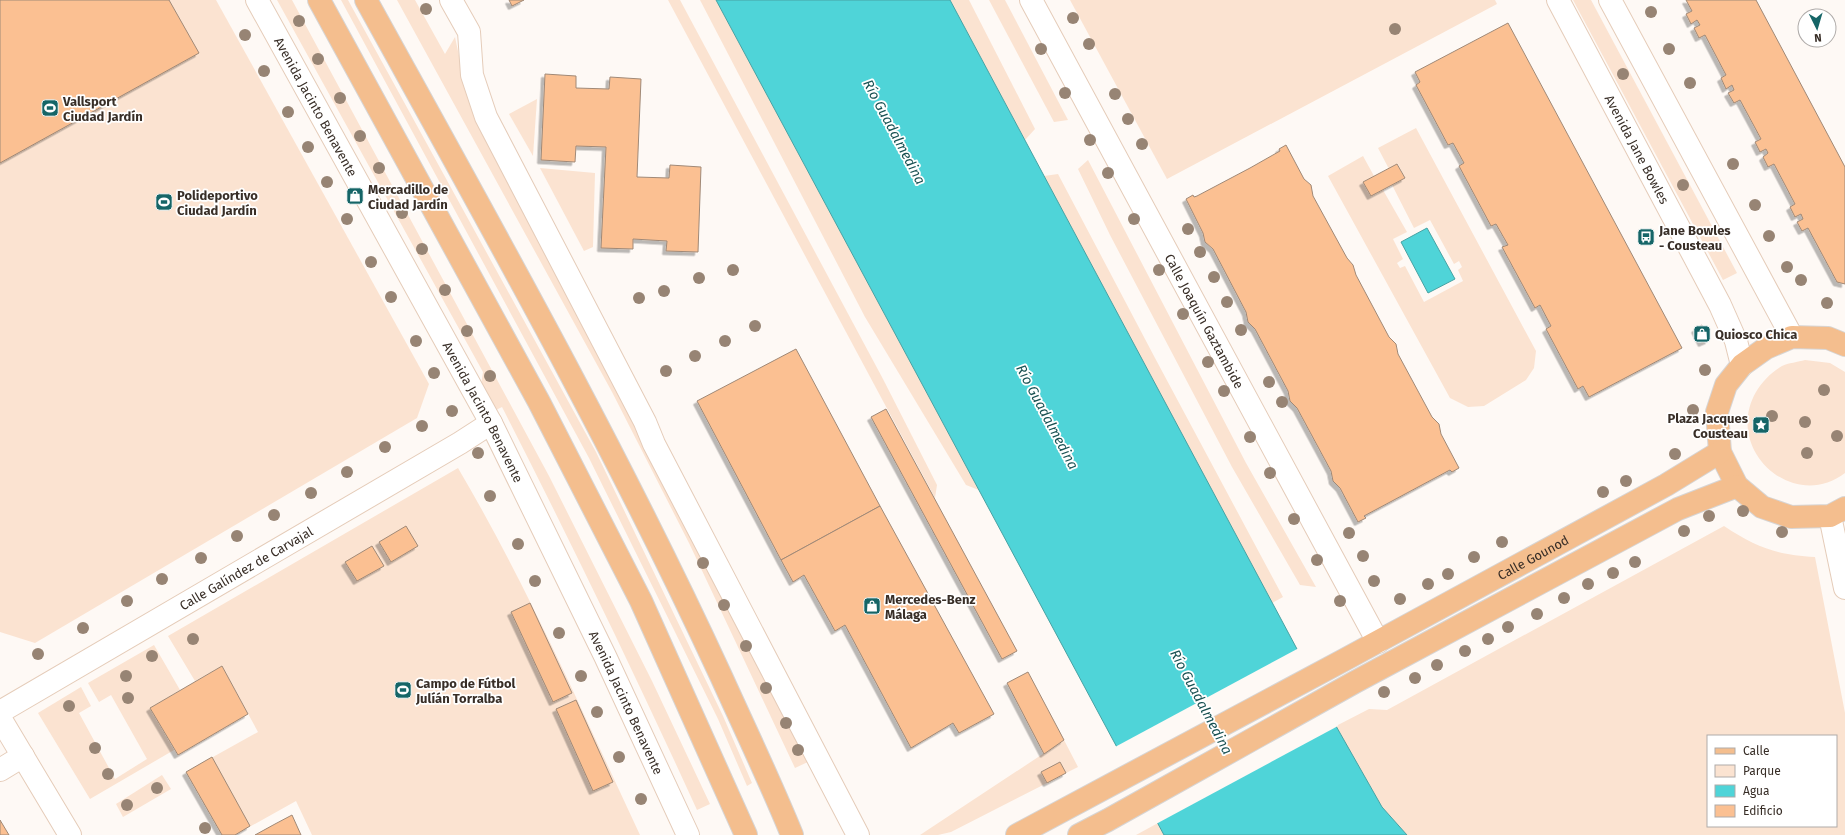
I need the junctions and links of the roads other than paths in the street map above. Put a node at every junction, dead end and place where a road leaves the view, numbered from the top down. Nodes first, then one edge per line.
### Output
1 (257, 0) edge
2 (319, 0) edge
3 (366, 0) edge
4 (451, 0) edge
5 (1031, 0) edge
6 (1558, 0) edge
7 (1610, 0) edge
8 (1792, 337) junction
9 (1845, 345) edge
10 (1742, 365) junction
11 (491, 423) junction
12 (1720, 452) junction
13 (1737, 486) junction
14 (1838, 512) edge
15 (1845, 588) edge
16 (1378, 642) junction
17 (0, 712) edge
18 (0, 718) edge
19 (23, 756) junction
20 (0, 770) edge
21 (70, 835) edge
22 (688, 835) edge
23 (746, 835) edge
24 (792, 835) edge
25 (858, 835) edge
26 (1017, 835) edge
27 (1079, 835) edge

1 - 11 street, Avenida Jacinto Benavente
2 - 23 main road
3 - 24 main road
4 - 25 street
5 - 16 street, Calle Joaquín Gaztambide
6 - 10 street, Avenida Jane Bowles
7 - 8 street
8 - 9 main road
8 - 10 main road
10 - 12 main road
11 - 17 street, Calle Galíndez de Carvajal
11 - 22 street, Avenida Jacinto Benavente
12 - 13 main road
12 - 16 main road, Calle Gounod
13 - 14 main road
13 - 27 main road, Calle Gounod
14 - 15 street
16 - 26 main road, Calle Gounod
18 - 19 street
19 - 20 street
19 - 21 street

